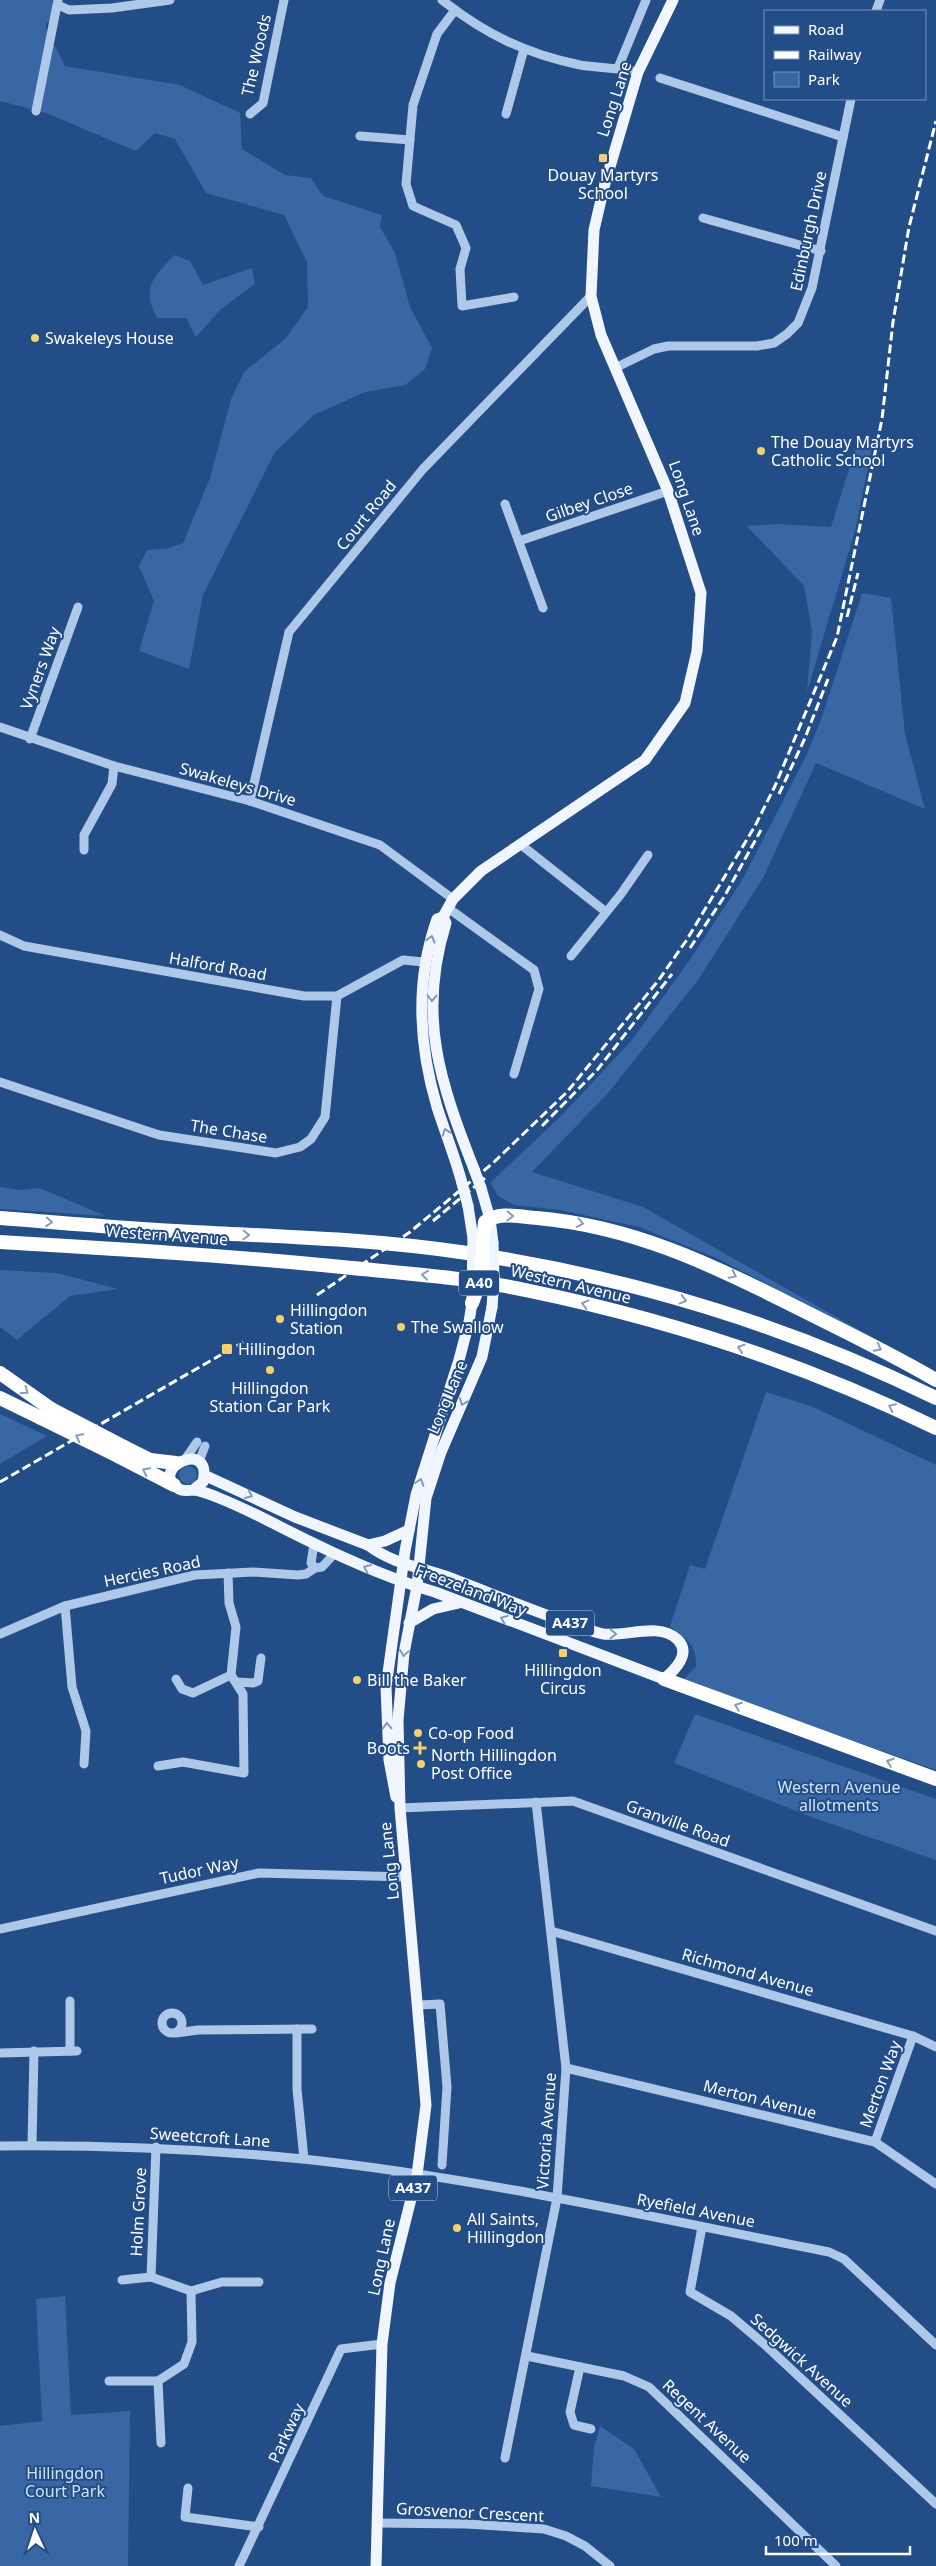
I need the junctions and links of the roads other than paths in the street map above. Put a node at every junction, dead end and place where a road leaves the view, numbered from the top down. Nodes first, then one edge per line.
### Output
1 (170, 0) edge
2 (284, 0) edge
3 (442, 0) edge
4 (646, 0) edge
5 (673, 0) edge
6 (58, 2) edge
7 (455, 10) junction
8 (524, 49) junction
9 (618, 68) junction
10 (638, 72) junction
11 (660, 78) dead end
12 (851, 100) edge
13 (36, 111) dead end
14 (250, 114) dead end
15 (506, 114) dead end
16 (360, 136) dead end
17 (843, 137) junction
18 (410, 140) junction
19 (703, 218) dead end
20 (821, 251) junction
21 (514, 296) dead end
22 (591, 296) junction
23 (615, 368) junction
24 (668, 491) junction
25 (505, 504) dead end
26 (519, 542) junction
27 (78, 607) dead end
28 (543, 608) dead end
29 (0, 726) edge
30 (30, 739) junction
31 (114, 766) junction
32 (250, 801) junction
33 (520, 844) junction
34 (84, 850) dead end
35 (648, 855) dead end
36 (448, 908) junction
37 (606, 912) junction
38 (0, 936) edge
39 (571, 956) dead end
40 (424, 962) junction
41 (337, 996) junction
42 (514, 1074) dead end
43 (0, 1082) edge
44 (0, 1218) edge
45 (490, 1219) junction
46 (483, 1241) junction
47 (0, 1242) edge
48 (472, 1303) joint
49 (0, 1373) edge
50 (936, 1380) edge
51 (0, 1398) edge
52 (936, 1398) edge
53 (46, 1414) junction
54 (936, 1428) edge
55 (121, 1452) junction
56 (181, 1460) junction
57 (203, 1470) junction
58 (174, 1485) junction
59 (194, 1490) junction
60 (409, 1530) junction
61 (314, 1544) junction
62 (368, 1545) junction
63 (335, 1553) junction
64 (403, 1564) junction
65 (314, 1568) junction
66 (418, 1569) junction
67 (228, 1573) junction
68 (400, 1581) junction
69 (417, 1586) junction
70 (459, 1602) junction
71 (65, 1606) junction
72 (409, 1623) junction
73 (0, 1634) edge
74 (261, 1658) dead end
75 (176, 1679) dead end
76 (234, 1679) junction
77 (664, 1679) junction
78 (84, 1764) dead end
79 (158, 1766) dead end
80 (936, 1778) edge
81 (536, 1802) junction
82 (400, 1808) junction
83 (407, 1877) junction
84 (0, 1929) edge
85 (550, 1931) junction
86 (936, 1931) edge
87 (70, 2001) dead end
88 (419, 2005) junction
89 (297, 2029) junction
90 (312, 2029) dead end
91 (176, 2032) dead end
92 (914, 2036) junction
93 (936, 2047) edge
94 (34, 2051) junction
95 (0, 2053) edge
96 (566, 2068) junction
97 (875, 2142) junction
98 (32, 2145) junction
99 (0, 2146) edge
100 (156, 2148) junction
101 (304, 2159) junction
102 (442, 2165) dead end
103 (416, 2174) junction
104 (936, 2184) edge
105 (557, 2198) junction
106 (702, 2227) junction
107 (151, 2277) junction
108 (122, 2280) dead end
109 (259, 2282) dead end
110 (191, 2290) junction
111 (382, 2344) junction
112 (936, 2345) edge
113 (527, 2356) junction
114 (580, 2367) junction
115 (109, 2381) dead end
116 (158, 2381) junction
117 (591, 2429) dead end
118 (161, 2443) dead end
119 (505, 2458) dead end
120 (188, 2488) dead end
121 (936, 2504) edge
122 (378, 2522) junction
123 (258, 2527) junction
124 (239, 2566) edge
125 (376, 2566) edge
126 (610, 2566) edge
127 (836, 2566) edge

1 - 6 street
2 - 14 street, The Woods
3 - 7 street
4 - 9 street
5 - 10 main road, Long Lane
6 - 13 street
7 - 8 street
7 - 18 street
8 - 9 street
8 - 15 street
9 - 10 street
10 - 22 main road, Long Lane
11 - 17 street
12 - 17 street, Edinburgh Drive
16 - 18 street
17 - 20 street, Edinburgh Drive
18 - 21 street
19 - 20 street
20 - 23 street, Edinburgh Drive
22 - 23 main road, Long Lane
22 - 32 street, Court Road
23 - 24 main road, Long Lane
24 - 26 street, Gilbey Close
24 - 33 main road, Long Lane
25 - 26 street
26 - 28 street
27 - 30 street, Vyners Way
29 - 30 street, Swakeleys Drive
30 - 31 street, Swakeleys Drive
31 - 32 street, Swakeleys Drive
31 - 34 street
32 - 36 street, Swakeleys Drive
33 - 36 main road, Long Lane
33 - 37 street
35 - 37 street
40 -> 36 main road, Long Lane
36 - 42 street, Swakeleys Drive
36 -> 45 main road, bridge
37 - 39 street
38 - 41 street, Halford Road
40 - 41 street, Halford Road
46 -> 40 main road, Long Lane, bridge
41 - 43 street, The Chase
44 -> 52 highway, Western Avenue / A40
45 - 46 highway
45 -> 50 highway
46 - 48 highway, bridge
46 -> 66 main road, Long Lane, bridge
54 -> 47 highway, Western Avenue / A40
60 -> 48 main road, Long Lane
49 -> 53 highway
51 - 53 highway
53 - 55 highway, bridge
55 - 56 highway
58 -> 55 highway
56 - 57 main road
56 - 57 street
56 - 58 main road
57 - 59 main road
57 -> 62 main road, Freezeland Way
58 - 59 main road
59 - 61 main road, Freezeland Way
60 - 62 main road
60 - 64 main road, Long Lane
61 - 63 main road, Freezeland Way
61 - 65 street
62 - 64 main road, Freezeland Way
63 - 65 street, Hercies Road
68 -> 63 main road, Freezeland Way
64 - 66 main road, Freezeland Way
64 - 68 main road, Long Lane
65 - 67 street, Hercies Road
66 - 69 main road, Long Lane
66 -> 77 main road, Freezeland Way / A437
67 - 71 street, Hercies Road
67 - 76 street
68 - 69 main road, Freezeland Way
82 -> 68 main road, Long Lane
69 - 70 main road, Freezeland Way / A437
69 - 72 main road, Long Lane
70 - 72 main road
77 -> 70 main road, Freezeland Way / A437
71 - 73 street, Hercies Road
71 - 78 street
72 -> 82 main road, Long Lane
74 - 76 street
75 - 76 street
76 - 79 street
80 -> 77 highway
81 - 82 street, Granville Road
81 - 85 street, Victoria Avenue
81 - 86 street, Granville Road
82 - 83 main road, Long Lane / A437
83 - 84 street, Tudor Way
83 - 88 main road, Long Lane / A437
85 - 92 street, Richmond Avenue
85 - 96 street, Victoria Avenue
87 - 94 street
88 - 102 street
88 - 103 main road, Long Lane / A437
89 - 90 street
89 - 91 street
89 - 101 street
92 - 93 street, Richmond Avenue
92 - 97 street, Merton Way
94 - 95 street
94 - 98 street
96 - 97 street, Merton Avenue
96 - 105 street, Victoria Avenue
97 - 104 street, Merton Avenue
98 - 99 street, Sweetcroft Lane
98 - 100 street, Sweetcroft Lane
100 - 101 street, Sweetcroft Lane
100 - 107 street, Holm Grove
101 - 103 street, Sweetcroft Lane
103 - 105 street, Ryefield Avenue
103 - 111 main road, Long Lane / A437
105 - 106 street, Ryefield Avenue
105 - 113 street, Victoria Avenue
106 - 112 street, Ryefield Avenue
106 - 121 street, Sedgwick Avenue
107 - 108 street, Holm Grove
107 - 110 street, Holm Grove
109 - 110 street
110 - 116 street
111 - 122 main road, Long Lane / A437
111 - 123 street, Parkway
113 - 114 street, Regent Avenue
113 - 119 street, Victoria Avenue
114 - 117 street
114 - 127 street, Regent Avenue
115 - 116 street
116 - 118 street
120 - 123 street
122 - 125 main road, Long Lane / A437
122 - 126 street, Grosvenor Crescent
123 - 124 street, Parkway

